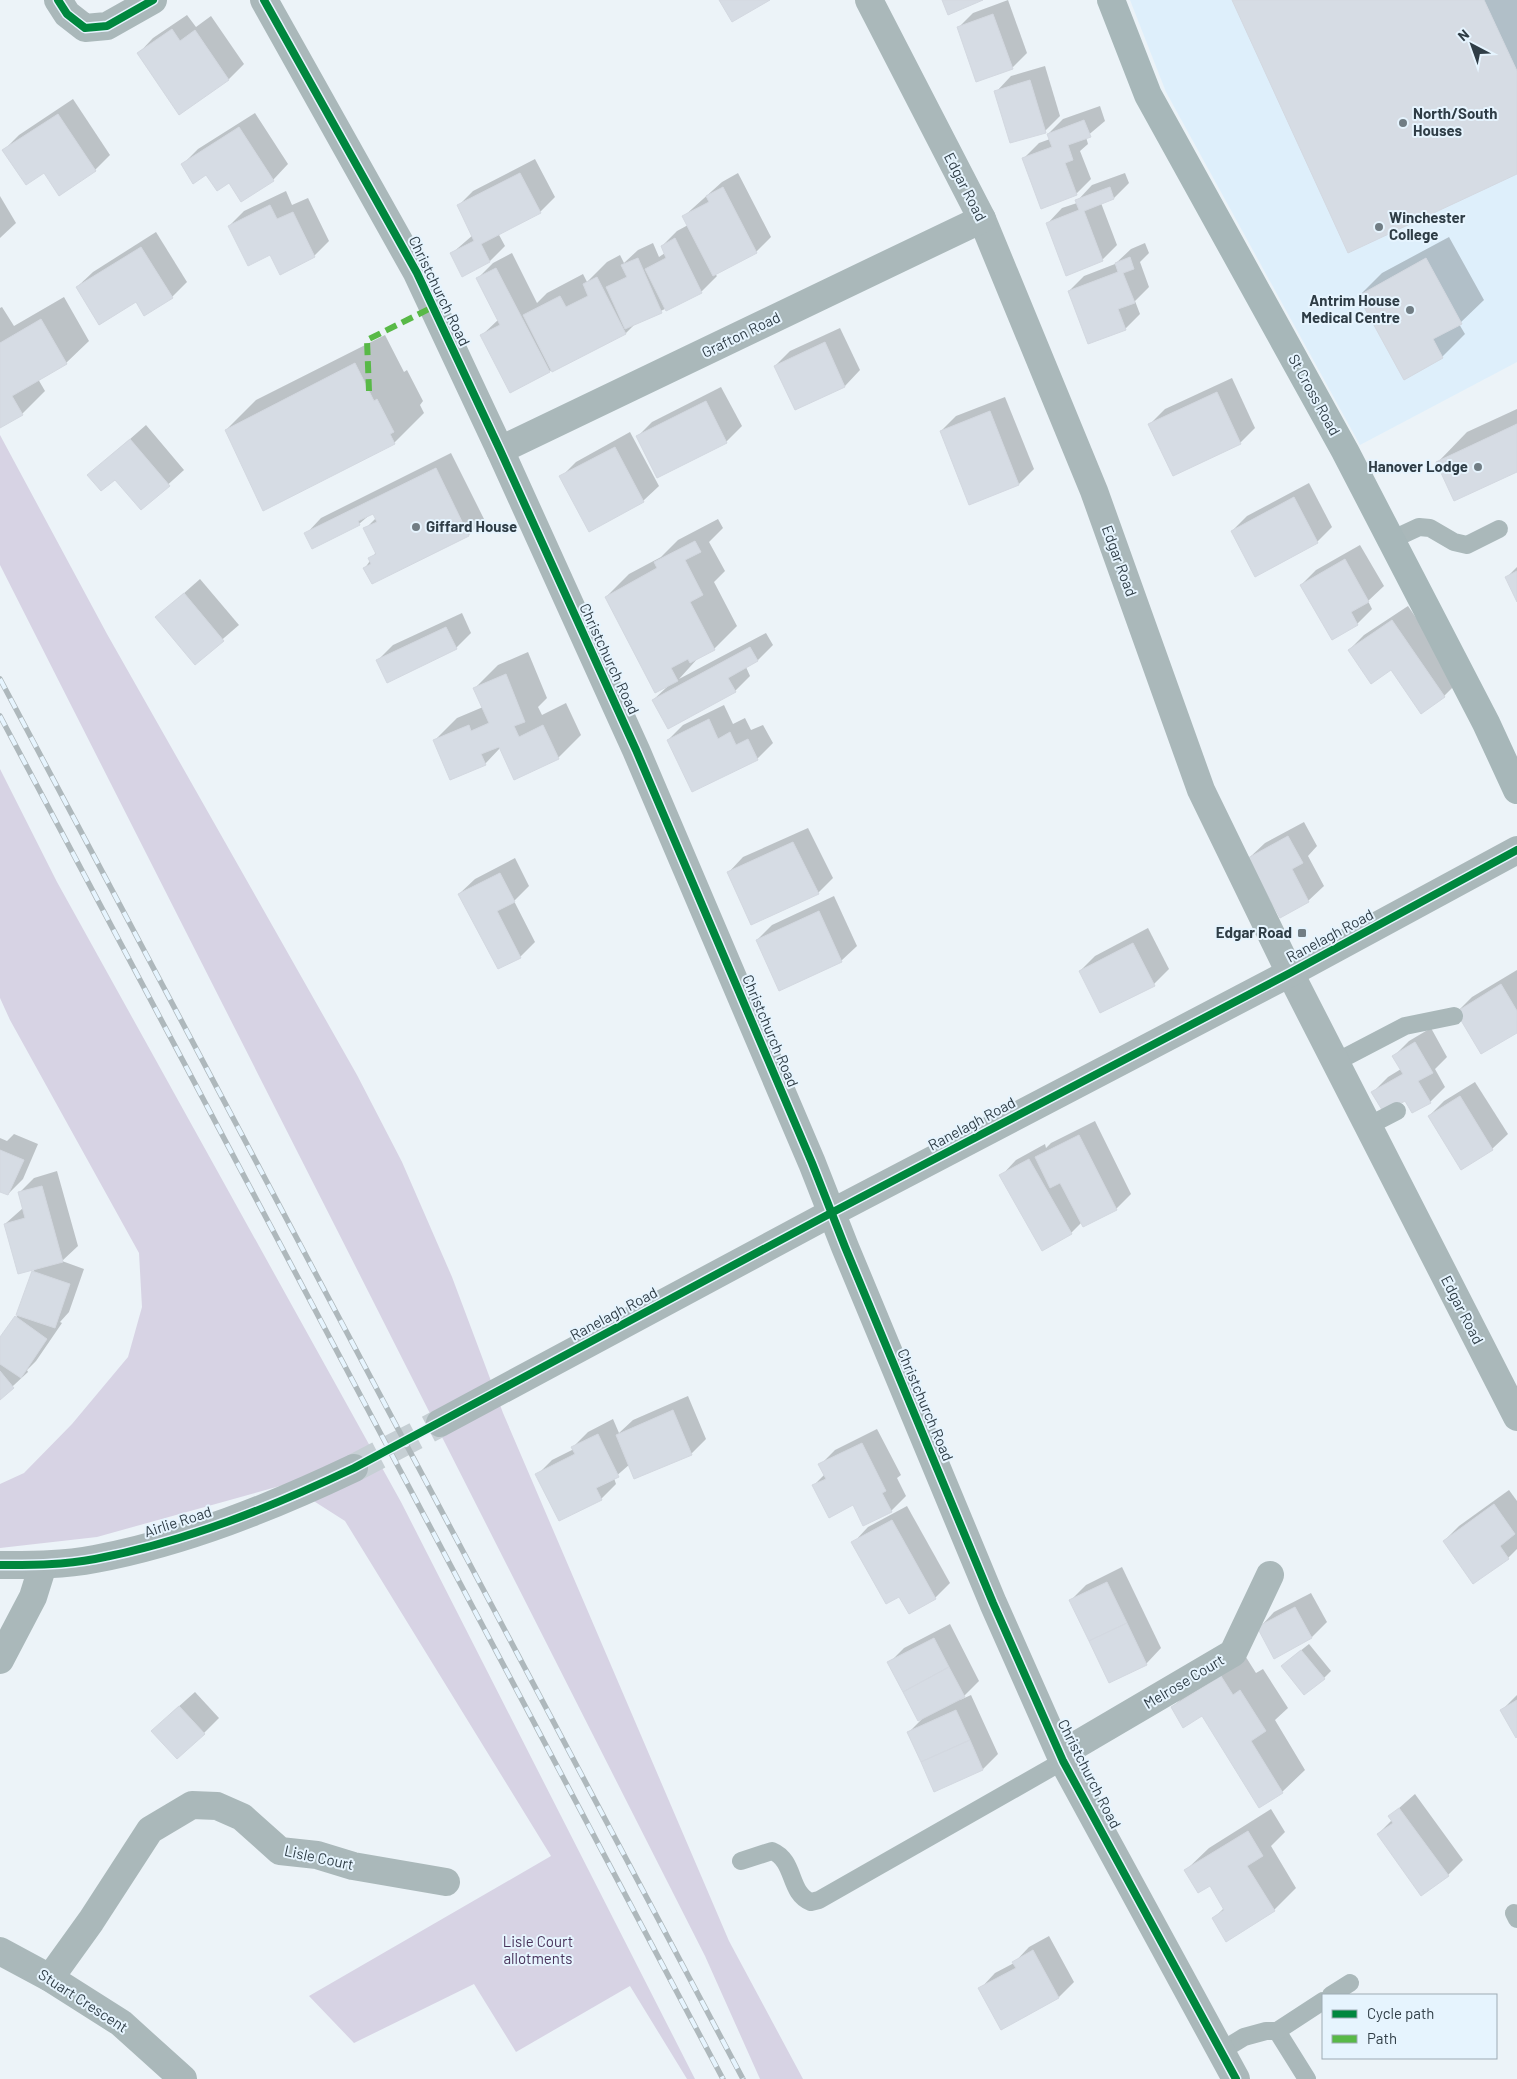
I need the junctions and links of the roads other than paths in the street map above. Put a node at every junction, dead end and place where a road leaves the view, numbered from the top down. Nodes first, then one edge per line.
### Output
1 (58, 0) edge
2 (153, 0) edge
3 (264, 0) edge
4 (870, 0) edge
5 (1111, 0) edge
6 (982, 219) junction
7 (500, 450) junction
8 (1499, 528) dead end
9 (1390, 540) junction
10 (1517, 790) edge
11 (1517, 850) edge
12 (1290, 973) junction
13 (1454, 1016) dead end
14 (1336, 1062) junction
15 (1397, 1112) dead end
16 (1368, 1126) junction
17 (833, 1212) junction
18 (1517, 1417) edge
19 (440, 1423) tunnel mouth
20 (354, 1468) tunnel mouth
21 (0, 1565) edge
22 (43, 1565) junction
23 (1270, 1575) dead end
24 (0, 1660) edge
25 (1062, 1758) junction
26 (741, 1860) dead end
27 (446, 1882) dead end
28 (0, 1951) edge
29 (50, 1978) junction
30 (1350, 1983) dead end
31 (1333, 1994) edge
32 (1322, 2002) edge
33 (1278, 2032) junction
34 (1221, 2051) junction
35 (183, 2079) edge
36 (1236, 2079) edge
37 (1306, 2079) edge

1 - 2 street
3 - 7 street, Christchurch Road
4 - 6 street, Edgar Road
5 - 9 main road, St Cross Road
6 - 7 street, Grafton Road
6 - 12 street, Edgar Road
7 - 17 street, Christchurch Road
8 - 9 lane
9 - 10 main road, St Cross Road
11 - 12 street, Ranelagh Road
12 - 14 street, Edgar Road
12 - 17 street, Ranelagh Road
13 - 14 lane
14 - 16 street, Edgar Road
15 - 16 lane
16 - 18 street, Edgar Road
17 - 19 street, Ranelagh Road
17 - 25 street, Christchurch Road
20 - 22 street, Airlie Road
21 - 22 street, Airlie Road
22 - 24 street
23 - 25 street, Melrose Court
25 - 26 lane
25 - 34 street, Christchurch Road
27 - 29 street, Lisle Court
28 - 29 street, Stuart Crescent
29 - 35 street, Stuart Crescent
30 - 31 lane
32 - 33 lane
33 - 34 lane
33 - 37 lane
34 - 36 street, Christchurch Road

